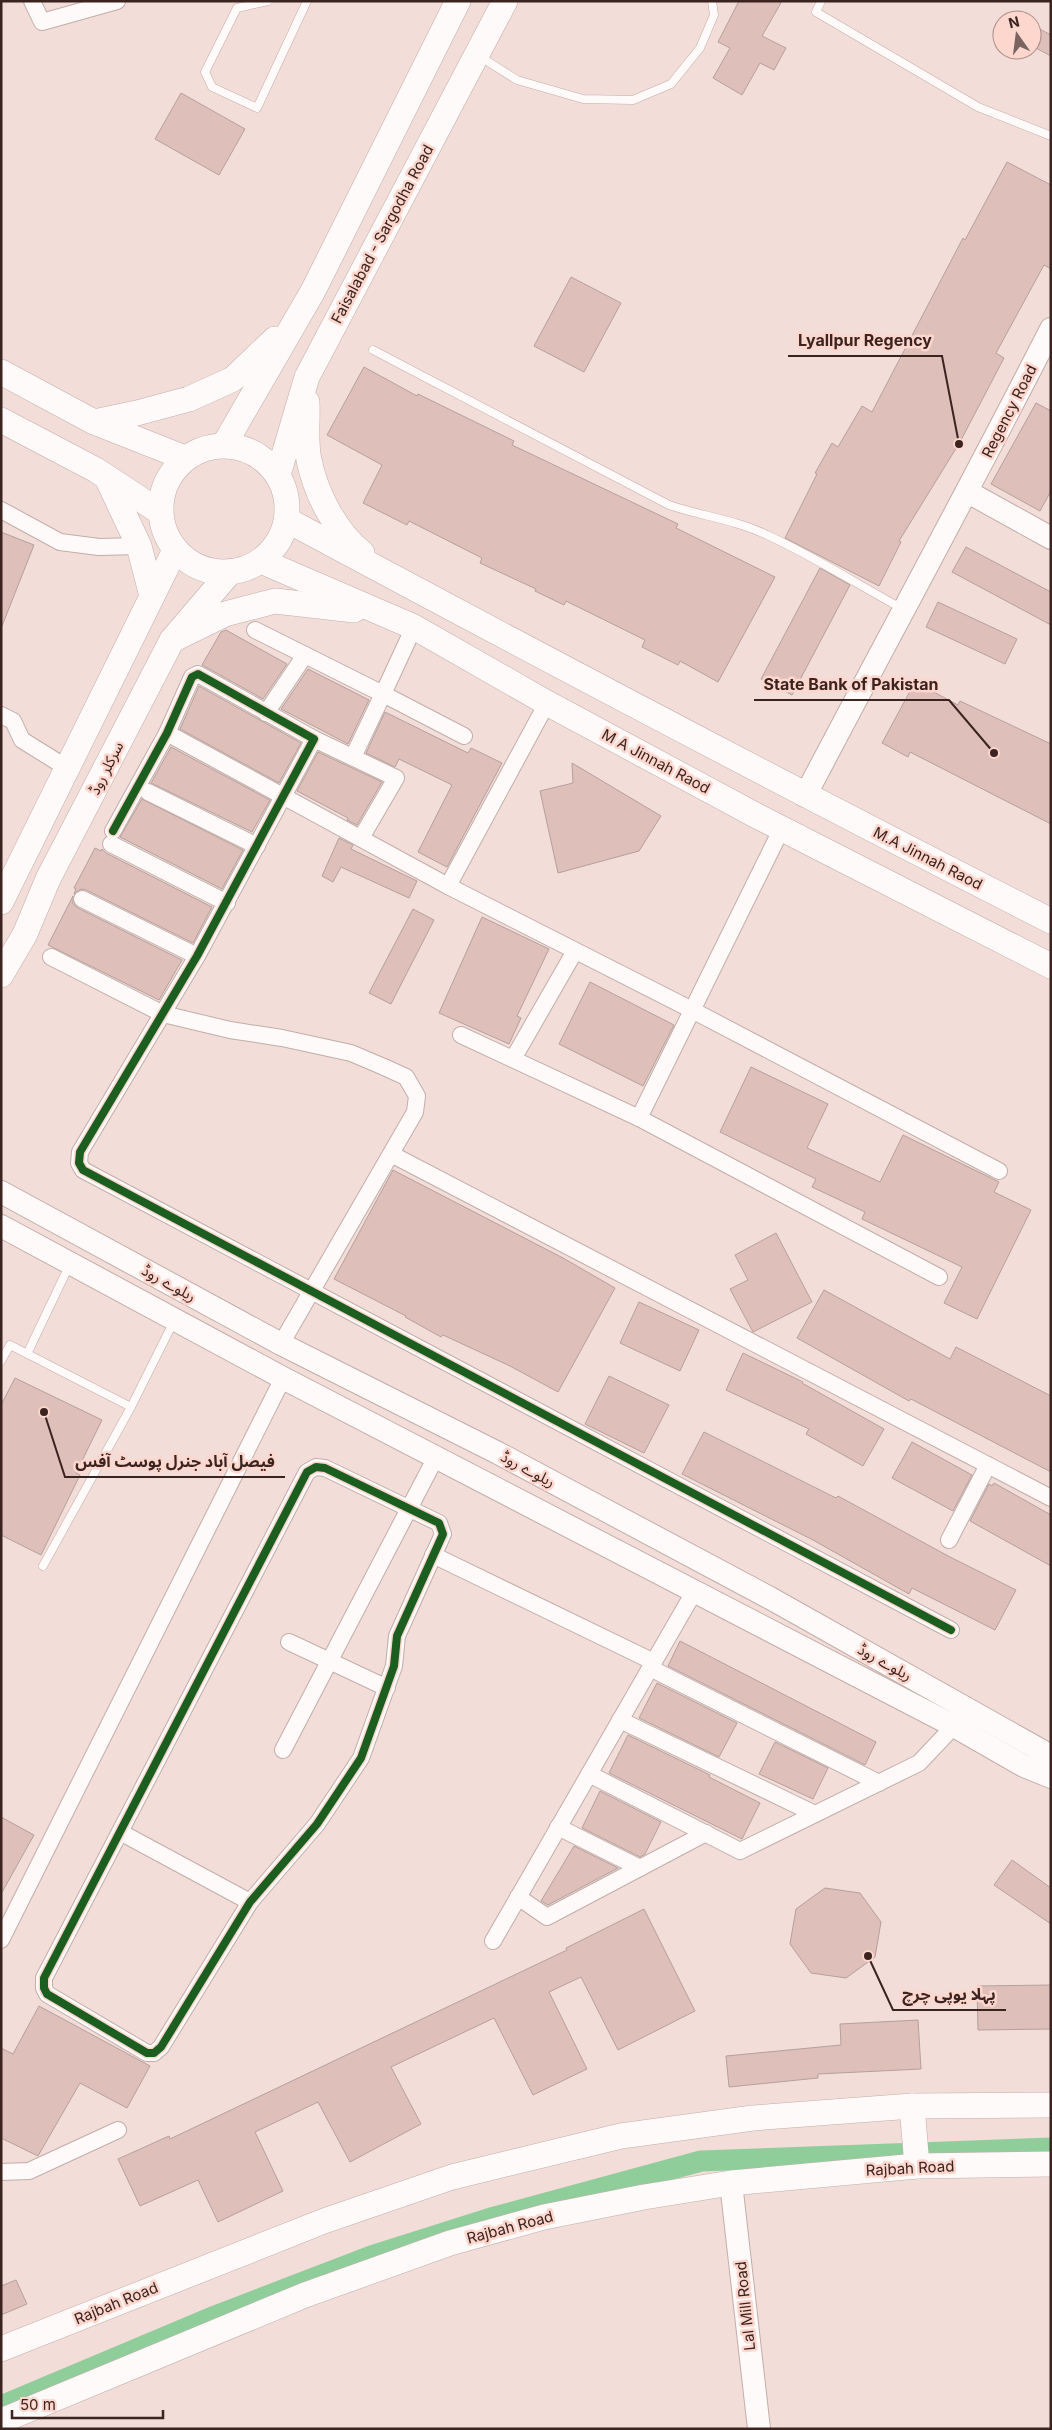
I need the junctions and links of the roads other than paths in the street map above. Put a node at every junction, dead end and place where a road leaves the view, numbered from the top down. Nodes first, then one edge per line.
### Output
1 (32, 1) edge
2 (117, 1) edge
3 (268, 1) edge
4 (306, 1) edge
5 (505, 1) edge
6 (712, 1) edge
7 (821, 1) edge
8 (451, 5) edge
9 (477, 54) junction
10 (1051, 136) edge
11 (313, 291) junction
12 (344, 306) junction
13 (294, 321) junction
14 (1051, 329) edge
15 (374, 350) dead end
16 (1, 372) edge
17 (307, 377) junction
18 (1, 420) edge
19 (94, 422) junction
20 (224, 445) junction
21 (185, 458) junction
22 (278, 475) junction
23 (107, 478) junction
24 (968, 492) junction
25 (1, 510) edge
26 (160, 512) junction
27 (287, 520) junction
28 (1051, 538) edge
29 (139, 546) junction
30 (175, 550) junction
31 (261, 561) junction
32 (230, 572) junction
33 (399, 582) junction
34 (152, 596) junction
35 (903, 609) junction
36 (384, 614) junction
37 (414, 627) junction
38 (255, 630) dead end
39 (172, 640) junction
40 (305, 654) junction
41 (384, 694) junction
42 (548, 703) junction
43 (266, 713) junction
44 (1, 715) edge
45 (167, 733) junction
46 (464, 736) dead end
47 (314, 739) junction
48 (353, 757) junction
49 (67, 768) junction
50 (148, 792) dead end
51 (805, 796) junction
52 (284, 797) junction
53 (782, 828) junction
54 (361, 838) junction
55 (257, 846) junction
56 (448, 886) junction
57 (82, 899) dead end
58 (1, 902) edge
59 (227, 903) junction
60 (1049, 916) edge
61 (575, 951) junction
62 (197, 956) junction
63 (51, 957) dead end
64 (1051, 966) edge
65 (1, 975) edge
66 (694, 1011) junction
67 (163, 1014) junction
68 (461, 1035) dead end
69 (514, 1059) junction
70 (639, 1118) junction
71 (391, 1154) junction
72 (999, 1171) dead end
73 (1, 1192) edge
74 (1, 1226) edge
75 (70, 1263) junction
76 (939, 1277) dead end
77 (312, 1292) junction
78 (175, 1320) junction
79 (281, 1344) junction
80 (27, 1354) junction
81 (1, 1361) edge
82 (283, 1378) junction
83 (131, 1407) junction
84 (436, 1457) junction
85 (988, 1465) junction
86 (1051, 1498) edge
87 (409, 1509) junction
88 (949, 1540) dead end
89 (433, 1555) junction
90 (43, 1566) dead end
91 (694, 1592) junction
92 (950, 1630) dead end
93 (289, 1642) dead end
94 (330, 1661) junction
95 (652, 1665) junction
96 (387, 1688) junction
97 (620, 1720) junction
98 (954, 1726) junction
99 (283, 1750) dead end
100 (1051, 1756) edge
101 (589, 1774) junction
102 (1051, 1777) edge
103 (879, 1783) junction
104 (815, 1814) junction
105 (558, 1827) junction
106 (120, 1832) junction
107 (706, 1834) junction
108 (640, 1868) junction
109 (518, 1897) junction
110 (250, 1902) junction
111 (1, 1940) edge
112 (492, 1941) dead end
113 (1051, 2105) edge
114 (913, 2110) junction
115 (118, 2130) dead end
116 (917, 2164) junction
117 (1051, 2164) edge
118 (1, 2172) edge
119 (731, 2183) junction
120 (1, 2349) edge
121 (1, 2421) edge
122 (759, 2429) edge

1 - 2 street
3 - 4 lane
5 - 9 main road, Faisalabad - Sargodha Road
6 - 9 lane
7 - 10 lane
8 - 11 main road
9 - 12 main road, Faisalabad - Sargodha Road
11 - 12 main road
11 - 13 main road
12 - 17 main road, Faisalabad - Sargodha Road
13 - 19 main road
13 - 20 main road
14 - 24 main road, Regency Road
15 - 35 lane
16 - 19 main road
17 - 22 main road, Faisalabad - Sargodha Road
17 - 33 main road
18 - 23 main road
19 - 21 main road
20 - 21 main road
20 - 22 main road
21 - 26 main road
22 - 27 main road
23 - 26 main road
23 - 29 main road
24 - 28 main road
24 - 35 main road, Regency Road
25 - 29 street
26 - 30 main road
27 - 31 main road
27 - 33 main road
29 - 34 main road
30 - 32 main road
30 - 34 main road
31 - 32 main road
31 - 36 main road, M A Jinnah Raod
32 - 39 main road, سرکلر روڈ
33 - 36 main road
33 - 51 main road
34 - 49 main road
35 - 51 main road, Regency Road
36 - 37 main road, M A Jinnah Raod
36 - 39 main road
37 - 41 street
37 - 42 main road, M A Jinnah Raod
38 - 40 street
39 - 65 main road, سرکلر روڈ
40 - 41 street
40 - 43 street
41 - 46 street
41 - 48 street
42 - 53 main road, M A Jinnah Raod
42 - 56 street
43 - 45 street
43 - 47 street
44 - 49 street
45 - 52 street
45 - 59 street
47 - 48 street
47 - 52 street
48 - 54 street
49 - 58 main road
50 - 55 street
51 - 60 main road, M.A Jinnah Raod
52 - 54 street
52 - 55 street
53 - 64 main road, M A Jinnah Raod
53 - 66 street
54 - 56 street
55 - 59 street
56 - 61 street
57 - 62 street
59 - 62 street
61 - 66 street
61 - 69 street
62 - 67 street
63 - 67 street
66 - 70 street
66 - 72 street
67 - 71 street
67 - 77 street
68 - 69 street
69 - 70 street
70 - 76 street
71 - 77 street
71 - 85 street
73 - 79 main road, ریلوے روڈ
74 - 75 main road, ریلوے روڈ
75 - 78 main road, ریلوے روڈ
75 - 80 lane
77 - 79 street
77 - 92 street
78 - 82 main road, ریلوے روڈ
78 - 83 lane
79 - 100 main road, ریلوے روڈ
80 - 81 lane
80 - 83 lane
82 - 84 main road, ریلوے روڈ
82 - 111 street
83 - 90 lane
84 - 87 street
84 - 91 main road, ریلوے روڈ
85 - 86 street
85 - 88 street
87 - 89 street
87 - 94 street
87 - 106 street
89 - 95 street
89 - 96 street
91 - 95 street
91 - 98 main road, ریلوے روڈ
93 - 94 street
94 - 96 street
94 - 99 street
95 - 97 street
95 - 103 street
96 - 110 street
97 - 101 street
97 - 104 street
98 - 102 main road, ریلوے روڈ
98 - 103 street
101 - 105 street
101 - 107 street
103 - 104 street
104 - 107 street
105 - 108 street
105 - 109 street
106 - 110 street
106 - 110 street
107 - 108 street
108 - 109 street
109 - 112 street
113 - 114 main road, Rajbah Road
114 - 116 main road
114 - 120 main road, Rajbah Road
115 - 118 street
116 - 117 main road, Rajbah Road
116 - 119 main road, Rajbah Road
119 - 121 main road, Rajbah Road
119 - 122 main road, Lal Mill Road

